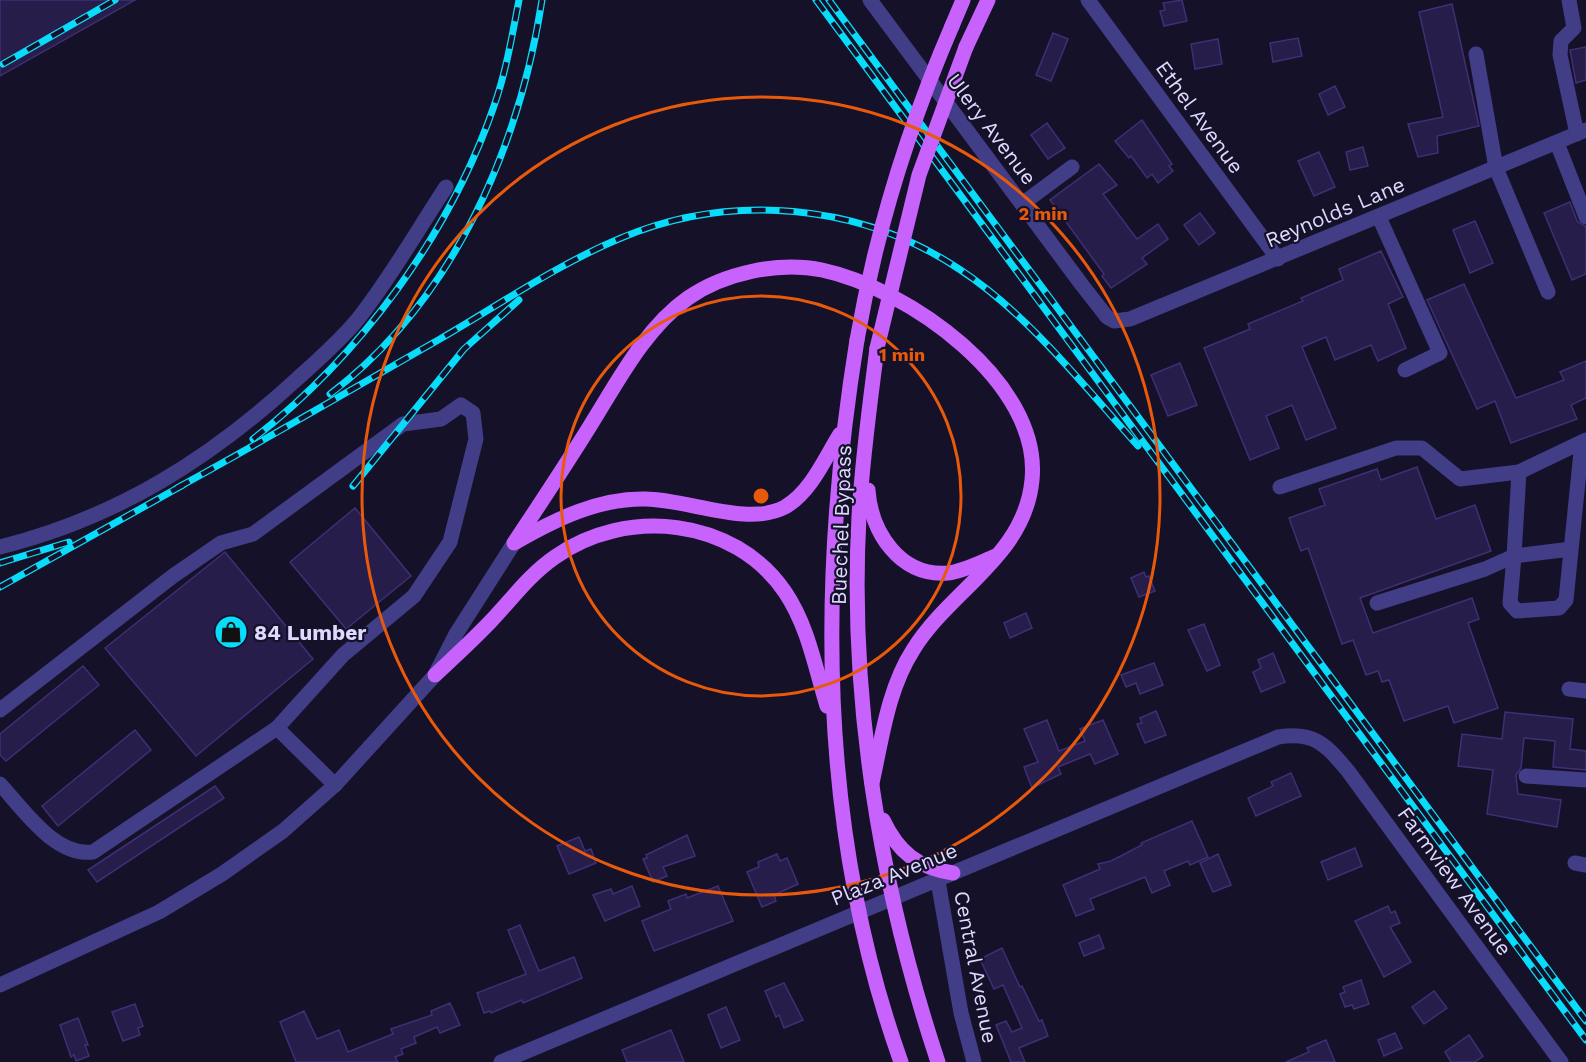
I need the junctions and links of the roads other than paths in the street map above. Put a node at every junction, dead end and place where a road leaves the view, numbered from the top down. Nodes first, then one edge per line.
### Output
1 (870, 0) edge
2 (963, 0) edge
3 (988, 0) edge
4 (1088, 0) edge
5 (1569, 0) edge
6 (1476, 54) dead end
7 (1582, 132) edge
8 (1557, 143) junction
9 (1072, 166) dead end
10 (1496, 168) junction
11 (446, 187) dead end
12 (1022, 204) junction
13 (1379, 217) junction
14 (1586, 217) edge
15 (1278, 259) junction
16 (1548, 292) dead end
17 (1102, 311) joint
18 (1405, 370) dead end
19 (843, 430) junction
20 (1584, 441) edge
21 (865, 451) junction
22 (1519, 472) junction
23 (1280, 487) dead end
24 (514, 543) junction
25 (0, 547) edge
26 (1571, 549) junction
27 (996, 556) junction
28 (1514, 556) junction
29 (1377, 603) dead end
30 (435, 675) junction
31 (1569, 689) dead end
32 (1586, 691) edge
33 (0, 710) edge
34 (833, 727) junction
35 (277, 728) junction
36 (1305, 735) joint
37 (1526, 776) dead end
38 (1586, 780) edge
39 (872, 783) junction
40 (0, 784) edge
41 (335, 785) junction
42 (875, 804) junction
43 (953, 873) junction
44 (938, 881) junction
45 (893, 897) junction
46 (858, 911) junction
47 (0, 985) edge
48 (501, 1062) edge
49 (901, 1062) edge
50 (938, 1062) edge
51 (974, 1062) edge
52 (1561, 1062) edge

1 - 12 street, Ulery Avenue
2 - 19 main road, Buechel Bypass, bridge
3 - 21 main road, Buechel Bypass, bridge
4 - 15 street, Ethel Avenue
5 - 7 street
6 - 10 street
7 - 8 street, Reynolds Lane
8 - 10 street, Reynolds Lane
8 - 14 street
9 - 12 street
10 - 13 street, Reynolds Lane
10 - 16 street
11 - 25 street
12 - 17 street, Ulery Avenue
13 - 15 street, Reynolds Lane
13 - 18 street
15 - 17 street, Reynolds Lane
19 - 24 main road
19 - 34 main road, Buechel Bypass
20 - 22 street
20 - 26 street
21 - 27 main road
21 - 39 main road, Buechel Bypass
22 - 23 street
22 - 28 street
24 - 27 main road
24 - 30 street
26 - 28 street
26 - 28 street
27 - 39 main road
28 - 29 street
30 - 34 main road
30 - 41 street
31 - 32 street
33 - 35 street
34 - 46 main road, Buechel Bypass
35 - 40 street
35 - 41 street
36 - 43 street, Plaza Avenue
36 - 52 street, Farmview Avenue
37 - 38 street
39 - 42 main road, Buechel Bypass
41 - 47 street
42 - 43 main road
42 - 45 main road, Buechel Bypass
43 - 44 street, Plaza Avenue
44 - 45 street, Plaza Avenue
44 - 51 street, Central Avenue
45 - 46 street, Plaza Avenue
45 - 50 main road, Buechel Bypass
46 - 48 street, Plaza Avenue
46 - 49 main road, Buechel Bypass

